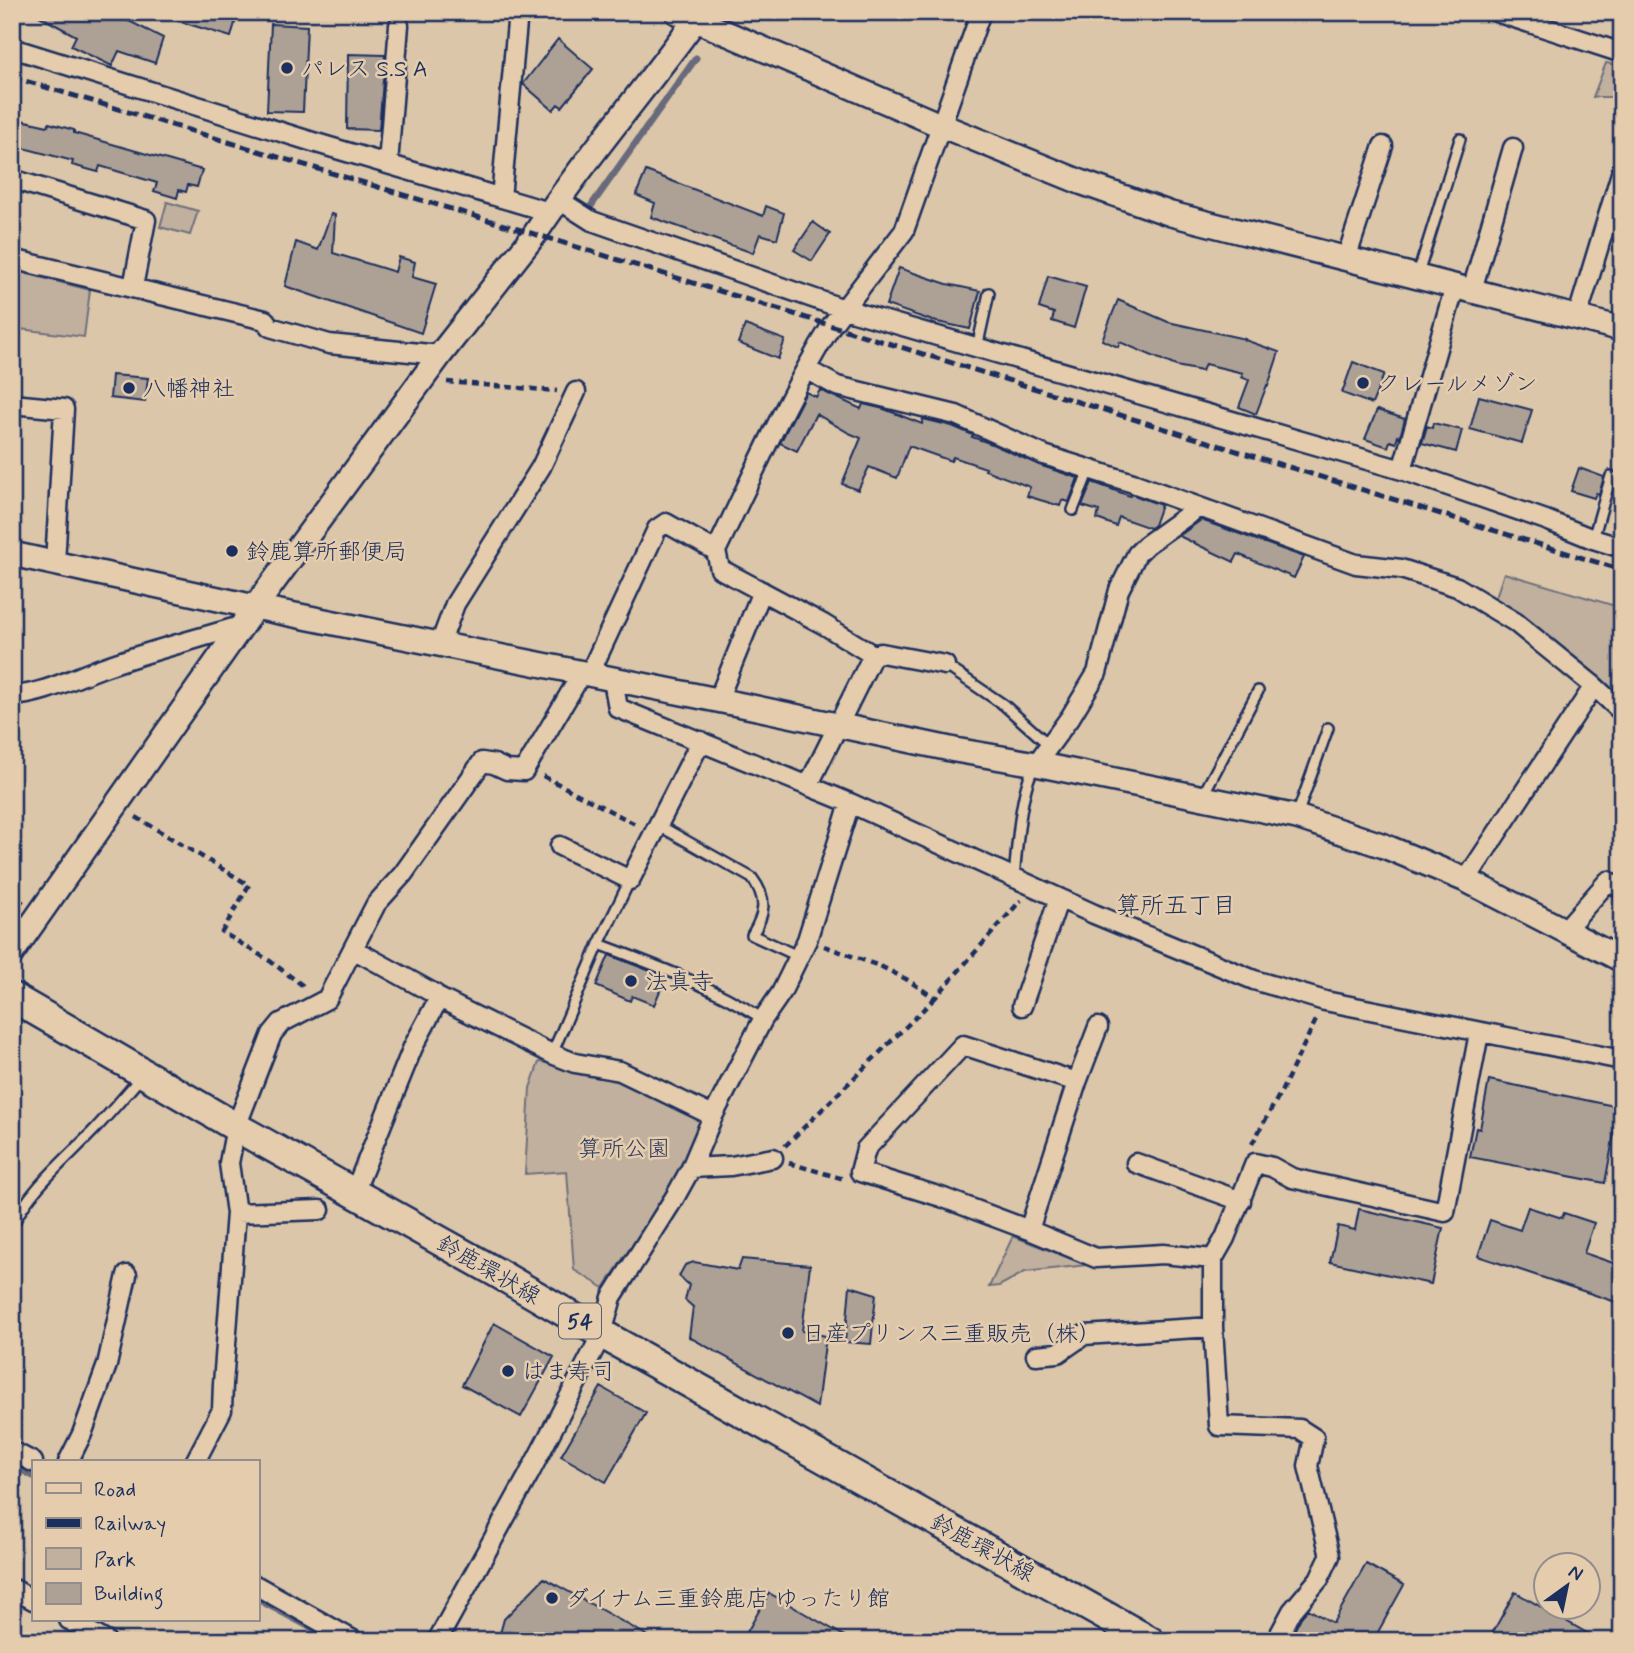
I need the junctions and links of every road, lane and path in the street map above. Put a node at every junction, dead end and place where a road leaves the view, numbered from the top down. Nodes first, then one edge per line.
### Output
1 (518, 12) edge
2 (981, 12) edge
3 (1496, 12) edge
4 (691, 15) edge
5 (399, 25) dead end
6 (12, 48) edge
7 (1622, 53) edge
8 (940, 125) junction
9 (1460, 139) dead end
10 (1383, 146) dead end
11 (1513, 148) dead end
12 (388, 164) junction
13 (1622, 170) edge
14 (12, 179) edge
15 (500, 198) junction
16 (554, 206) junction
17 (12, 259) edge
18 (1346, 259) junction
19 (1417, 276) junction
20 (133, 287) junction
21 (1463, 288) junction
22 (989, 293) dead end
23 (844, 309) junction
24 (1577, 318) junction
25 (1622, 329) edge
26 (977, 348) junction
27 (440, 355) junction
28 (806, 369) junction
29 (422, 379) junction
30 (576, 392) joint
31 (12, 404) edge
32 (1089, 470) junction
33 (1402, 470) junction
34 (1611, 476) dead end
35 (1199, 507) junction
36 (1073, 510) dead end
37 (1593, 539) junction
38 (1622, 548) edge
39 (716, 551) junction
40 (12, 554) edge
41 (55, 563) junction
42 (762, 591) junction
43 (249, 616) junction
44 (440, 644) junction
45 (873, 654) junction
46 (945, 666) joint
47 (586, 674) junction
48 (613, 680) junction
49 (1594, 686) junction
50 (1258, 691) dead end
51 (12, 696) edge
52 (718, 700) junction
53 (1622, 712) edge
54 (838, 725) junction
55 (1328, 728) dead end
56 (701, 741) junction
57 (1043, 755) junction
58 (527, 767) junction
59 (808, 786) junction
60 (1202, 797) junction
61 (850, 803) junction
62 (136, 817) dead end
63 (1297, 817) junction
64 (656, 829) junction
65 (560, 846) dead end
66 (1013, 878) junction
67 (630, 880) junction
68 (1466, 880) junction
69 (1033, 887) junction
70 (1622, 890) edge
71 (1059, 898) junction
72 (1564, 931) junction
73 (599, 944) junction
74 (803, 948) junction
75 (353, 949) junction
76 (12, 953) edge
77 (1622, 960) edge
78 (12, 998) edge
79 (439, 998) junction
80 (936, 998) junction
81 (1325, 1001) junction
82 (316, 1004) junction
83 (1022, 1006) dead end
84 (763, 1019) junction
85 (1098, 1027) dead end
86 (1479, 1032) junction
87 (552, 1054) junction
88 (1622, 1060) edge
89 (144, 1074) junction
90 (1077, 1082) junction
91 (713, 1116) junction
92 (236, 1127) junction
93 (773, 1158) junction
94 (1136, 1163) dead end
95 (1255, 1163) junction
96 (691, 1168) junction
97 (860, 1172) junction
98 (354, 1193) junction
99 (1241, 1201) junction
100 (320, 1210) dead end
101 (236, 1213) junction
102 (12, 1226) edge
103 (1029, 1230) junction
104 (1213, 1259) junction
105 (127, 1275) dead end
106 (1213, 1327) junction
107 (602, 1334) junction
108 (1036, 1355) dead end
109 (12, 1451) edge
110 (69, 1460) edge
111 (196, 1460) edge
112 (32, 1461) edge
113 (259, 1587) edge
114 (12, 1588) edge
115 (32, 1599) edge
116 (73, 1622) edge
117 (106, 1641) edge
118 (355, 1641) edge
119 (437, 1641) edge
120 (1150, 1641) edge
121 (1276, 1641) edge

1 - 15 street
2 - 8 street
3 - 7 street
4 - 8 street
4 - 16 street
5 - 12 street
6 - 12 street
8 - 18 street
8 - 23 street
9 - 19 lane
10 - 18 street
11 - 21 street
12 - 15 street
13 - 24 street
14 - 20 street
15 - 16 street
16 - 23 street
16 - 27 street
17 - 20 street
18 - 19 street
19 - 21 street
20 - 27 street
21 - 24 street
21 - 33 street
22 - 26 lane
23 - 26 street
23 - 28 street
24 - 25 street
26 - 33 street
27 - 29 street
28 - 32 street
28 - 39 street
29 - 30 path
29 - 43 street
30 - 44 street
31 - 41 street
32 - 35 street
32 - 36 lane
33 - 37 street
34 - 37 lane
35 - 49 street
35 - 57 street
37 - 38 street
39 - 42 street
39 - 47 street
40 - 41 street
41 - 43 street
42 - 45 street
42 - 52 street
43 - 44 street
43 - 51 street
43 - 76 street
44 - 47 street
45 - 46 street
45 - 54 street
46 - 57 lane
47 - 48 street
47 - 58 street
48 - 52 street
48 - 56 street
49 - 53 street
49 - 68 street
50 - 60 lane
52 - 54 street
54 - 57 street
54 - 59 street
55 - 63 lane
56 - 59 street
56 - 64 street
57 - 60 street
57 - 66 lane
58 - 64 path
58 - 75 street
59 - 61 street
60 - 63 street
61 - 66 street
61 - 74 street
62 - 82 path
63 - 68 street
64 - 67 street
64 - 74 lane
65 - 67 street
66 - 69 street
67 - 73 lane
68 - 72 street
69 - 71 street
69 - 80 path
70 - 72 street
71 - 81 street
71 - 83 street
72 - 77 street
73 - 84 lane
73 - 87 lane
74 - 80 path
74 - 84 street
75 - 79 street
75 - 82 street
78 - 89 main road, 鈴鹿環状線 / 54
79 - 87 street
79 - 98 street
80 - 93 path
81 - 86 street
81 - 95 path
82 - 92 street
84 - 91 street
85 - 90 street
86 - 88 street
86 - 95 street
87 - 91 street
89 - 92 main road, 鈴鹿環状線 / 54
89 - 102 lane
90 - 97 street
90 - 103 street
91 - 96 street
92 - 98 main road, 鈴鹿環状線 / 54
92 - 101 street
93 - 96 street
93 - 97 path
94 - 99 street
95 - 99 street
96 - 107 street
97 - 103 street
98 - 107 main road, 鈴鹿環状線 / 54
99 - 104 street
100 - 101 street
101 - 111 street
103 - 104 street
104 - 106 street
105 - 110 street
106 - 108 street
106 - 121 street
107 - 119 street
107 - 120 main road, 鈴鹿環状線 / 54
109 - 112 street
113 - 118 street
114 - 115 street
116 - 117 street

